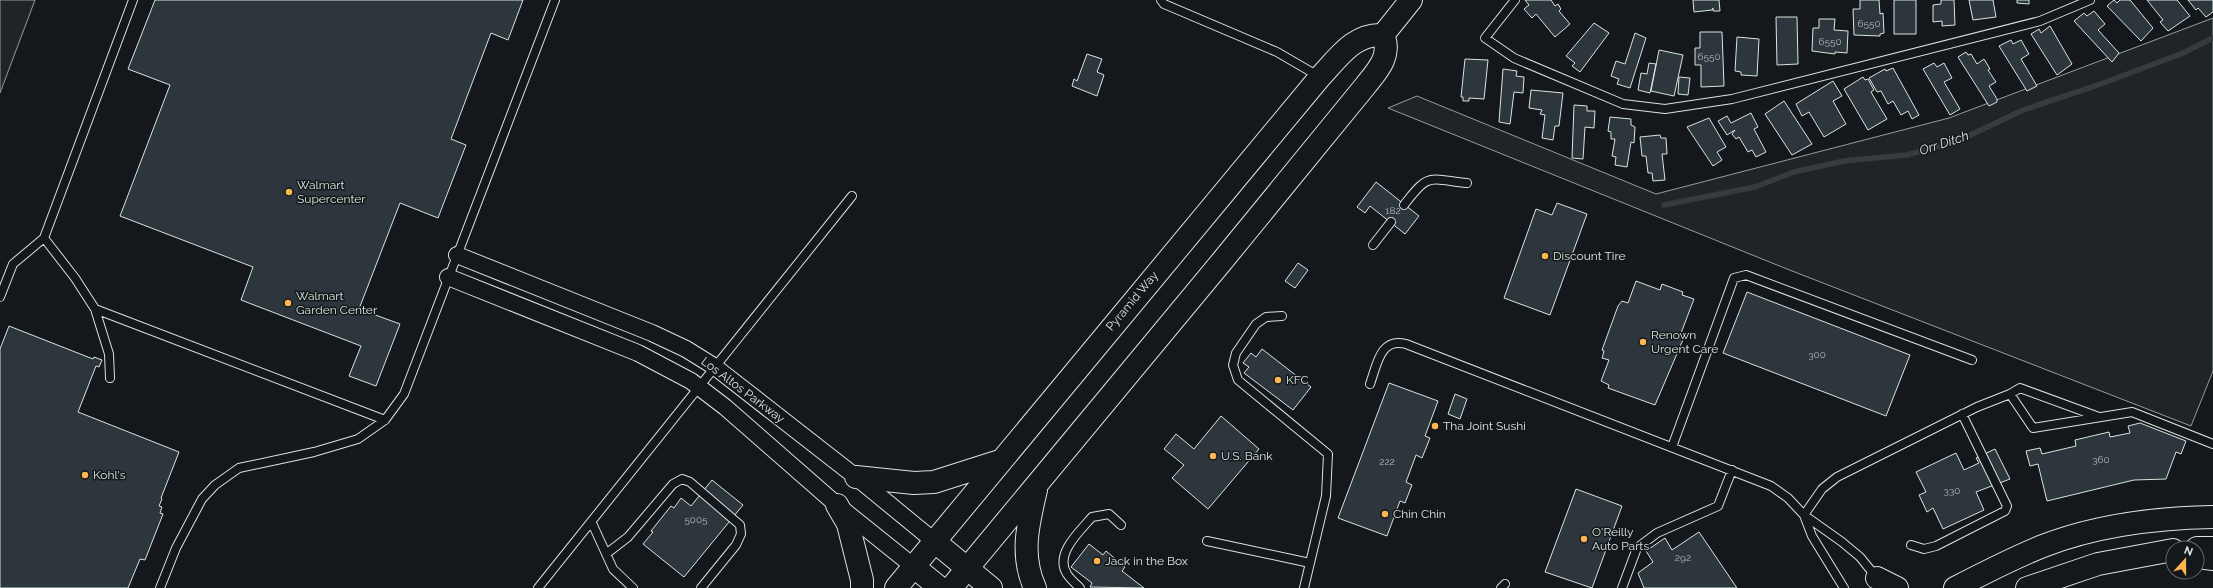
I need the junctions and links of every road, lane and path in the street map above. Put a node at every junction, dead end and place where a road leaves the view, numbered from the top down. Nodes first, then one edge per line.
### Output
1 (133, 0) edge
2 (554, 0) edge
3 (1161, 0) edge
4 (1411, 0) edge
5 (1515, 0) edge
6 (2090, 0) edge
7 (1383, 35) junction
8 (1320, 77) junction
9 (1467, 183) dead end
10 (852, 196) dead end
11 (1404, 205) dead end
12 (1391, 222) dead end
13 (44, 238) junction
14 (1373, 245) dead end
15 (457, 255) junction
16 (448, 277) junction
17 (0, 298) edge
18 (95, 309) junction
19 (1282, 316) dead end
20 (1972, 360) dead end
21 (715, 367) junction
22 (110, 378) dead end
23 (1370, 384) dead end
24 (699, 387) junction
25 (2010, 394) junction
26 (1962, 414) junction
27 (2100, 417) junction
28 (385, 420) junction
29 (2213, 444) edge
30 (1672, 447) junction
31 (1000, 461) junction
32 (1732, 470) junction
33 (856, 477) junction
34 (1037, 485) junction
35 (837, 504) junction
36 (1804, 515) junction
37 (2213, 517) edge
38 (592, 523) junction
39 (1121, 525) dead end
40 (1207, 541) dead end
41 (934, 542) junction
42 (1911, 545) dead end
43 (2165, 551) edge
44 (606, 554) junction
45 (2140, 555) junction
46 (2165, 557) edge
47 (1310, 563) junction
48 (913, 566) junction
49 (967, 569) junction
50 (1880, 583) edge
51 (160, 588) edge
52 (538, 588) edge
53 (633, 588) edge
54 (701, 588) edge
55 (862, 588) edge
56 (896, 588) edge
57 (940, 588) edge
58 (951, 588) edge
59 (991, 588) edge
60 (1035, 588) edge
61 (1080, 588) edge
62 (1304, 588) edge
63 (1622, 588) edge
64 (1844, 588) edge
65 (1897, 588) edge
66 (1955, 588) edge
67 (2028, 588) edge

1 - 13 lane
2 - 15 lane
3 - 8 lane
4 - 7 main road
5 - 6 lane
7 - 8 main road, Pyramid Way
7 - 34 main road
8 - 31 main road, Pyramid Way
9 - 11 lane
10 - 21 lane
12 - 14 lane
13 - 17 lane
13 - 18 lane
15 - 16 lane
15 - 21 street, Los Altos Parkway
16 - 24 street, Los Altos Parkway
16 - 28 lane
18 - 22 lane
18 - 28 lane
19 - 47 lane
20 - 30 lane
21 - 24 lane
21 - 33 street, Los Altos Parkway
23 - 30 lane
24 - 35 street, Los Altos Parkway
24 - 38 lane
25 - 26 lane
25 - 27 lane
25 - 27 lane
26 - 36 lane
26 - 42 lane
27 - 29 lane
28 - 51 lane
30 - 32 lane
31 - 33 main road
31 - 41 main road, Pyramid Way
32 - 36 lane
32 - 63 lane
33 - 41 street, Los Altos Parkway
34 - 49 main road
34 - 60 main road
35 - 48 street, Los Altos Parkway
35 - 55 main road
36 - 50 lane
36 - 64 lane
37 - 66 main road
38 - 44 lane
38 - 52 lane
39 - 61 lane
40 - 47 lane
41 - 48 main road, Pyramid Way
41 - 49 main road, Los Altos Parkway
43 - 45 main road
44 - 53 lane
44 - 54 lane
45 - 46 street
45 - 67 main road
47 - 62 lane
48 - 56 main road, Pyramid Way
48 - 57 main road, Los Altos Parkway
49 - 58 main road
49 - 59 main road, Los Altos Parkway
50 - 65 main road

